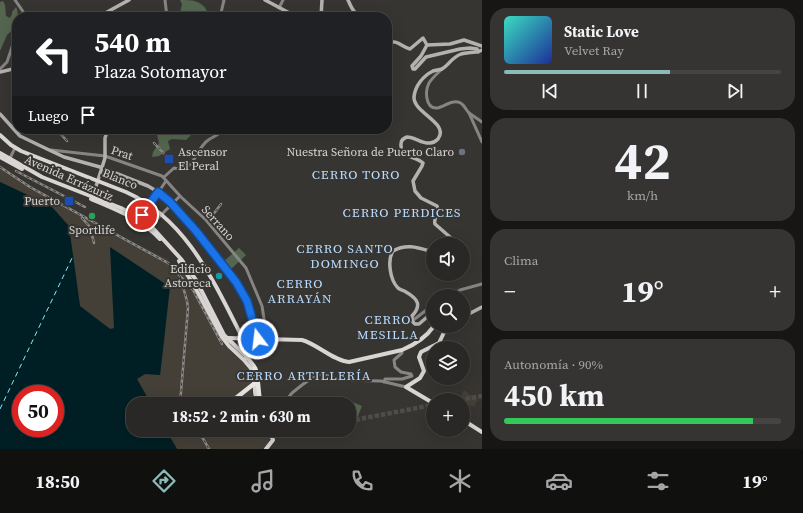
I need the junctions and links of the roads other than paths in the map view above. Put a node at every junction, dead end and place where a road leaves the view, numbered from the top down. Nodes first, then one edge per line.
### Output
1 (15, 0) edge
2 (129, 0) edge
3 (166, 0) edge
4 (224, 0) edge
5 (265, 0) edge
6 (283, 0) edge
7 (322, 0) edge
8 (348, 0) edge
9 (279, 8) junction
10 (23, 12) edge
11 (107, 12) edge
12 (167, 12) edge
13 (221, 12) edge
14 (287, 12) edge
15 (321, 12) edge
16 (354, 12) edge
17 (392, 41) edge
18 (427, 45) junction
19 (482, 46) edge
20 (12, 47) edge
21 (480, 51) edge
22 (12, 69) edge
23 (442, 69) junction
24 (0, 70) edge
25 (468, 112) junction
26 (1, 116) edge
27 (482, 122) edge
28 (12, 128) edge
29 (18, 134) edge
30 (106, 134) edge
31 (219, 134) edge
32 (0, 135) edge
33 (482, 142) edge
34 (15, 148) junction
35 (47, 149) junction
36 (0, 153) edge
37 (105, 156) junction
38 (0, 157) edge
39 (9, 160) junction
40 (102, 168) junction
41 (164, 177) junction
42 (98, 181) junction
43 (166, 181) junction
44 (158, 192) junction
45 (180, 196) junction
46 (92, 198) junction
47 (150, 204) junction
48 (172, 204) junction
49 (162, 214) junction
50 (140, 219) junction
51 (150, 227) junction
52 (450, 237) edge
53 (426, 250) edge
54 (194, 284) junction
55 (482, 284) edge
56 (464, 289) edge
57 (202, 292) junction
58 (482, 307) edge
59 (426, 310) edge
60 (470, 313) edge
61 (426, 318) edge
62 (412, 321) junction
63 (429, 333) edge
64 (444, 333) edge
65 (226, 338) junction
66 (267, 338) junction
67 (242, 339) junction
68 (258, 339) junction
69 (230, 345) junction
70 (258, 347) junction
71 (402, 350) junction
72 (246, 358) junction
73 (254, 370) junction
74 (384, 382) junction
75 (255, 383) junction
76 (406, 387) junction
77 (237, 397) edge
78 (257, 397) edge
79 (258, 397) edge
80 (289, 397) edge
81 (426, 399) edge
82 (470, 424) edge
83 (482, 432) edge
84 (272, 437) edge
85 (266, 449) edge

1 - 10 street
2 - 11 main road
3 - 12 street
4 - 13 street
5 - 9 main road
6 - 9 street
7 - 15 main road
8 - 16 main road
9 - 14 main road
17 - 18 main road
18 - 19 main road
18 - 21 main road
20 - 24 street
21 - 23 main road
22 - 24 main road
23 - 25 street
23 - 52 main road
25 - 27 street
25 - 33 street
26 - 28 main road
29 - 35 main road
30 - 37 main road
31 - 41 street
32 - 34 main road, Blanco
34 - 39 street
34 - 42 main road, Blanco
35 - 37 street, Prat
35 - 40 main road
36 - 39 main road, Avenida Errázuriz
37 - 40 main road
37 - 41 street, Prat
38 - 39 main road, Avenida Errázuriz
39 - 46 main road, Avenida Errázuriz
40 - 42 main road
40 - 44 main road
41 - 43 street
42 - 46 main road
42 - 47 main road, Blanco
43 - 44 street
43 - 45 street
44 - 47 street
44 - 48 main road
45 - 48 street
45 - 66 street, Serrano
46 - 50 main road, Avenida Errázuriz
47 - 49 main road, Blanco
47 - 50 street
48 - 49 street
48 - 68 main road
49 - 51 street
49 - 67 main road, Blanco
50 - 51 main road, Avenida Errázuriz
51 - 54 main road, Avenida Errázuriz
51 - 57 main road, Avenida Errázuriz
53 - 62 main road
54 - 57 main road
54 - 69 main road, Avenida Errázuriz
55 - 56 street
57 - 65 main road, Avenida Errázuriz
58 - 60 main road
59 - 62 street
61 - 62 main road
63 - 71 main road
64 - 76 main road
65 - 67 main road
65 - 69 main road, Avenida Errázuriz
66 - 68 main road
66 - 70 main road
66 - 71 main road
67 - 68 main road
67 - 69 main road
67 - 70 main road
68 - 70 main road
69 - 72 main road, Avenida Errázuriz
70 - 72 main road
71 - 74 street
72 - 73 main road, Avenida Errázuriz
73 - 75 main road
73 - 79 highway
74 - 76 street
74 - 80 street
75 - 77 highway
75 - 78 main road
76 - 81 main road
82 - 83 main road
84 - 85 main road

